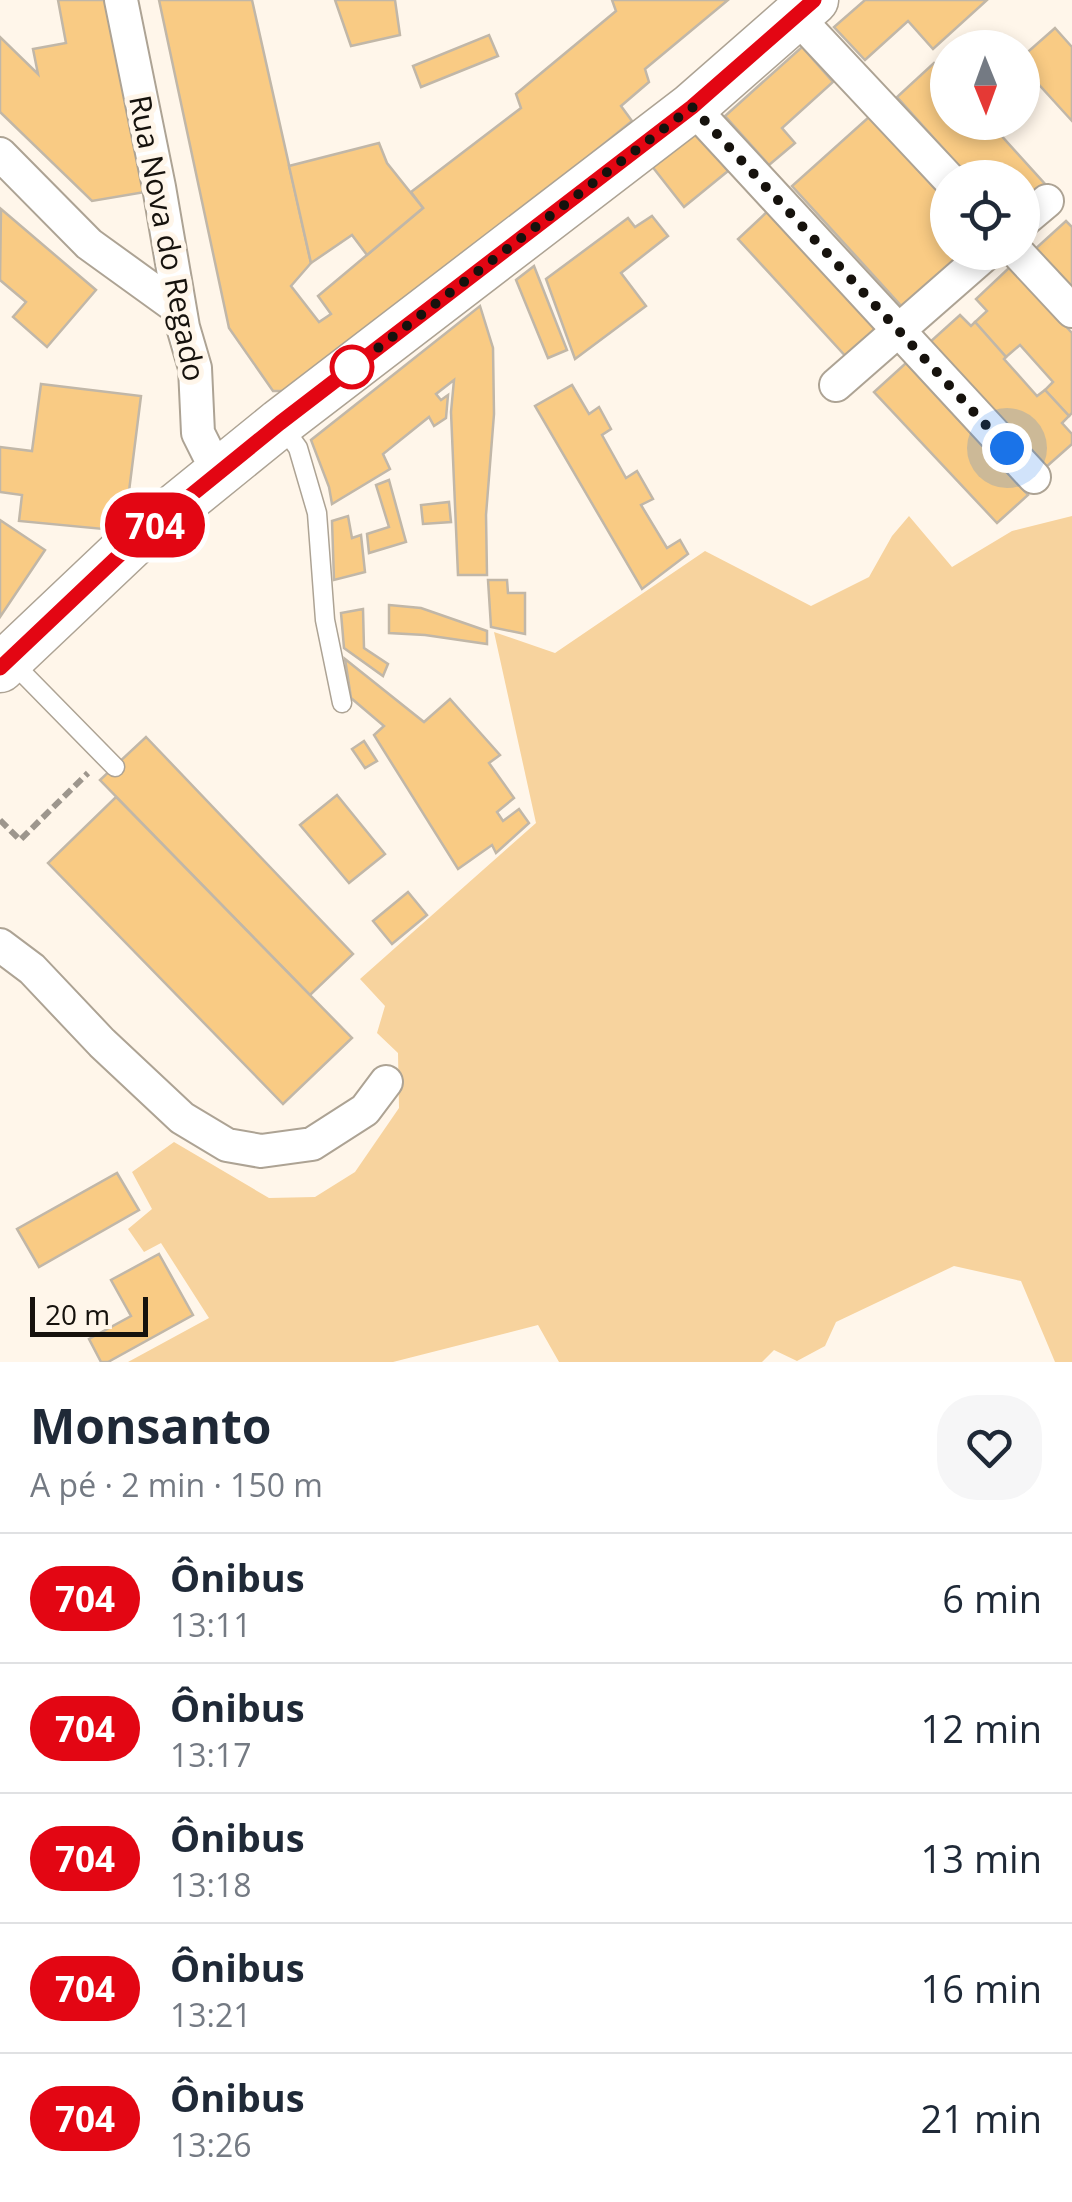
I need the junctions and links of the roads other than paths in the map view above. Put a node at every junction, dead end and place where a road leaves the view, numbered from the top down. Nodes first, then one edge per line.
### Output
1 (121, 0) edge
2 (805, 8) edge
3 (692, 107) junction
4 (0, 154) edge
5 (933, 160) edge
6 (967, 270) edge
7 (1034, 270) edge
8 (179, 308) junction
9 (1072, 311) edge
10 (898, 330) junction
11 (836, 385) dead end
12 (280, 423) junction
13 (224, 469) junction
14 (1034, 477) dead end
15 (4, 663) edge
16 (342, 702) dead end
17 (110, 762) road end
18 (0, 944) edge
19 (386, 1082) dead end

1 - 8 street, Rua Nova do Regado
2 - 3 street
2 - 5 street
3 - 10 street
3 - 12 street
4 - 8 street
6 - 10 street
7 - 9 street
8 - 13 street, Rua Nova do Regado
10 - 11 street
10 - 14 street
12 - 13 street
12 - 16 lane
13 - 15 street
15 - 17 lane
18 - 19 street

